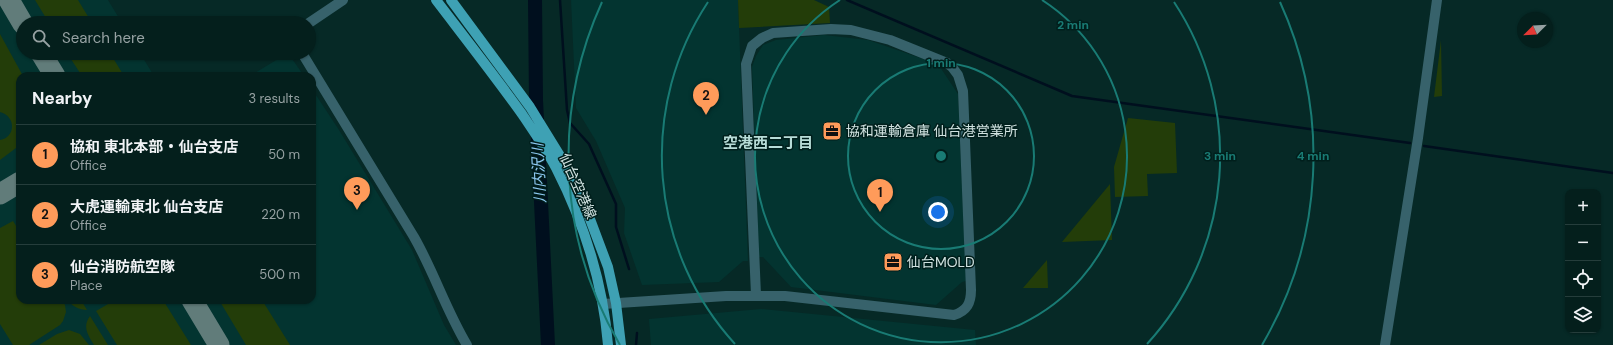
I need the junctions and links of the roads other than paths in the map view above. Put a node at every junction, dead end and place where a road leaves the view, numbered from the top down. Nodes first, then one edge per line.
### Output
1 (343, 0) edge
2 (436, 0) edge
3 (451, 0) edge
4 (1437, 0) edge
5 (316, 18) edge
6 (306, 60) edge
7 (314, 72) edge
8 (316, 76) edge
9 (756, 296) junction
10 (616, 303) junction
11 (603, 304) junction
12 (467, 345) edge
13 (608, 345) edge
14 (621, 345) edge
15 (1385, 345) edge

1 - 5 street
2 - 11 main road, 仙台空港線
3 - 10 main road, 仙台空港線
4 - 15 street
6 - 7 street
8 - 12 street
9 - 9 street
9 - 10 street
10 - 11 street
10 - 14 main road, 仙台空港線
11 - 13 main road, 仙台空港線

